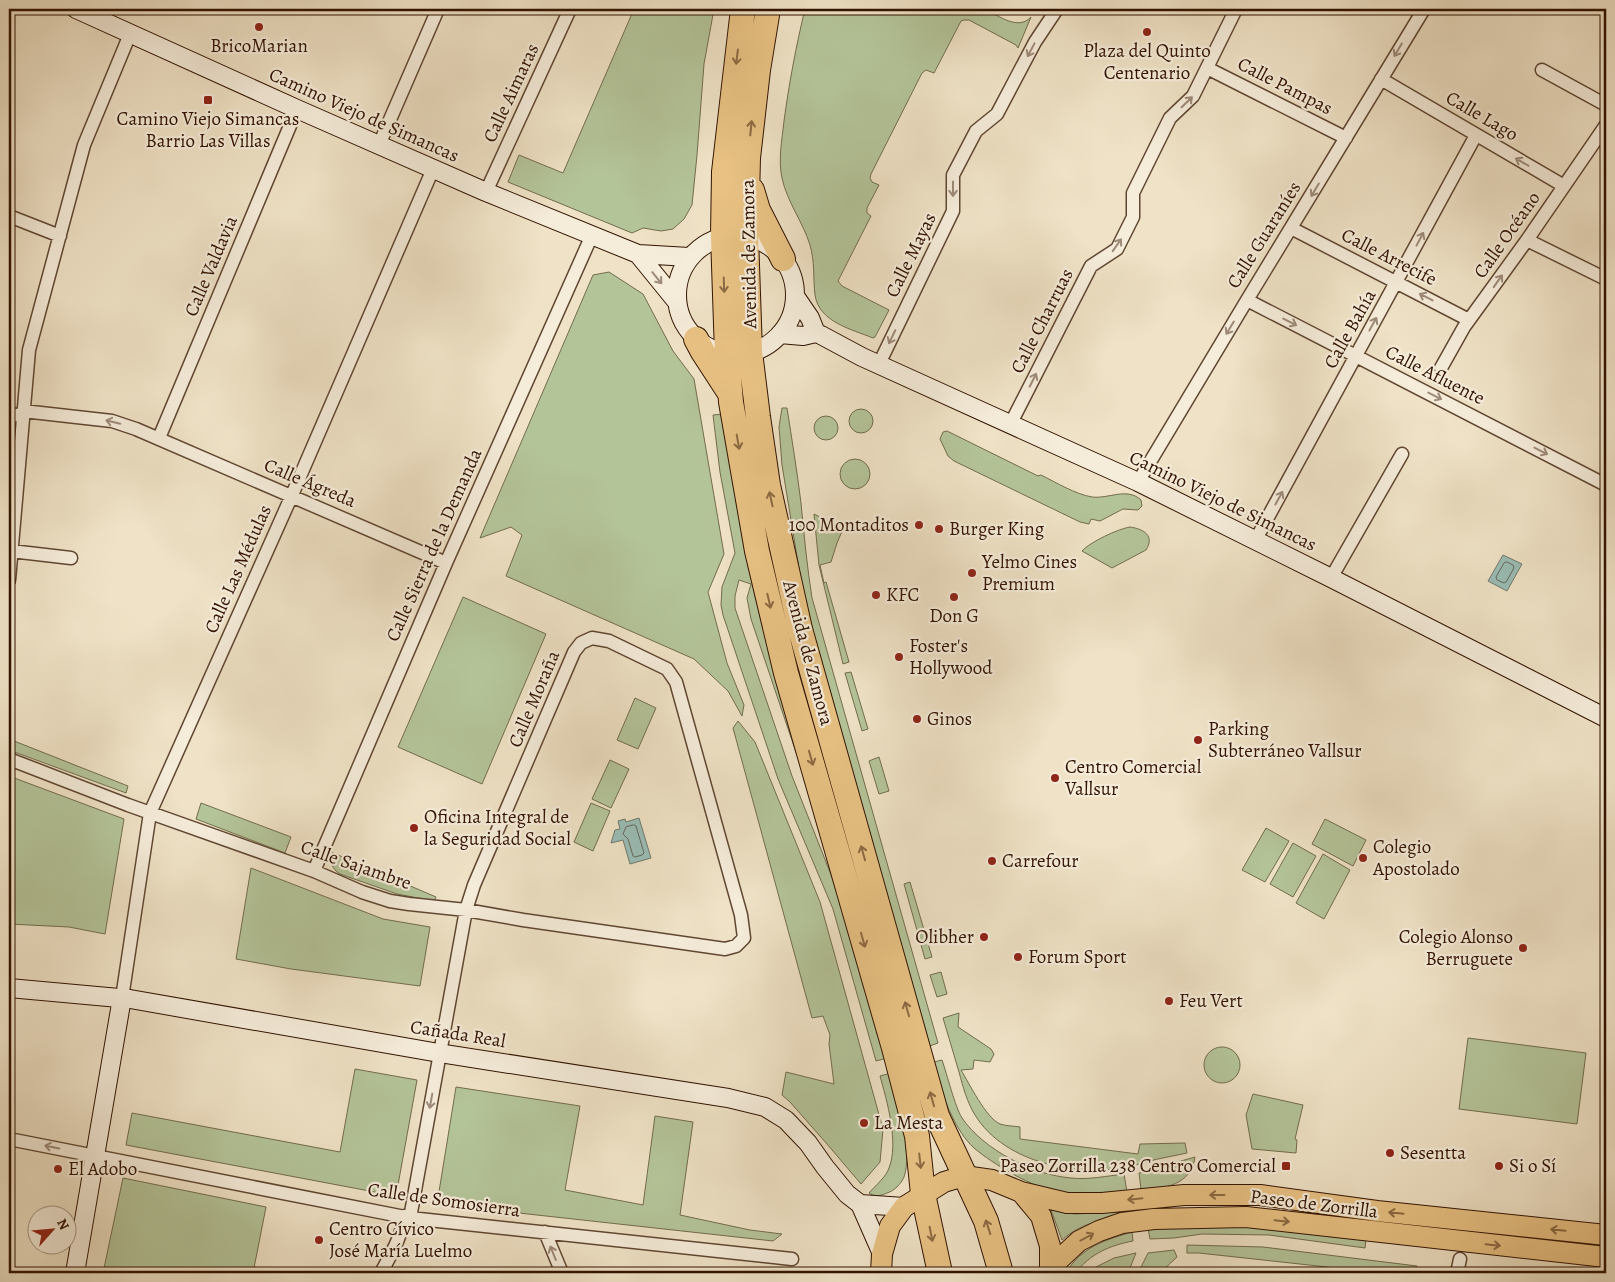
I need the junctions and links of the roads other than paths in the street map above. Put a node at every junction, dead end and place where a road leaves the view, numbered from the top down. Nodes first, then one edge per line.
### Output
1 (76, 9) edge
2 (438, 9) edge
3 (570, 9) edge
4 (743, 9) edge
5 (768, 9) edge
6 (1057, 9) edge
7 (1236, 9) edge
8 (1424, 9) edge
9 (130, 34) junction
10 (1207, 68) junction
11 (1542, 70) dead end
12 (1381, 79) junction
13 (1606, 104) edge
14 (297, 109) junction
15 (1606, 125) edge
16 (1476, 135) junction
17 (1346, 138) junction
18 (379, 145) junction
19 (433, 169) junction
20 (748, 177) junction
21 (1564, 186) junction
22 (486, 192) junction
23 (9, 216) edge
24 (1291, 228) junction
25 (592, 235) junction
26 (60, 236) junction
27 (734, 236) junction
28 (1527, 240) junction
29 (638, 254) junction
30 (690, 257) junction
31 (783, 259) junction
32 (1606, 279) edge
33 (1396, 282) junction
34 (795, 296) junction
35 (1247, 300) junction
36 (677, 302) junction
37 (1469, 320) junction
38 (816, 333) junction
39 (780, 334) junction
40 (696, 338) junction
41 (738, 353) junction
42 (1356, 355) junction
43 (879, 364) junction
44 (1441, 368) dead end
45 (730, 394) junction
46 (23, 413) junction
47 (9, 414) edge
48 (1011, 423) junction
49 (159, 438) junction
50 (1402, 454) dead end
51 (1138, 482) junction
52 (1606, 484) edge
53 (292, 495) junction
54 (1256, 541) junction
55 (11, 547) edge
56 (71, 558) dead end
57 (446, 563) junction
58 (1331, 578) junction
59 (9, 580) edge
60 (1606, 718) edge
61 (9, 759) edge
62 (150, 813) junction
63 (314, 871) junction
64 (466, 910) junction
65 (736, 946) joint
66 (9, 988) edge
67 (122, 998) junction
68 (439, 1053) junction
69 (9, 1139) edge
70 (95, 1155) junction
71 (964, 1176) junction
72 (1021, 1192) junction
73 (923, 1194) junction
74 (860, 1204) junction
75 (904, 1207) junction
76 (408, 1217) junction
77 (544, 1232) junction
78 (1606, 1235) edge
79 (1606, 1257) edge
80 (792, 1259) dead end
81 (1460, 1259) dead end
82 (881, 1264) edge
83 (1049, 1271) edge
84 (75, 1273) edge
85 (381, 1273) edge
86 (562, 1273) edge
87 (940, 1273) edge
88 (1002, 1273) edge
89 (1457, 1273) edge

1 - 9 main road, Camino Viejo de Simancas
2 - 18 street
3 - 22 street, Calle Aimaras
4 -> 27 highway, Avenida de Zamora
20 -> 5 highway, Avenida de Zamora
6 -> 43 street, Calle Mayas
7 - 10 street, Calle Charruas
8 -> 12 street, Calle Guaraníes
9 - 14 main road, Camino Viejo de Simancas
9 - 26 street
10 - 17 street, Calle Pampas
48 -> 10 street, Calle Charruas
11 - 13 street
12 - 16 street, Calle Lago
12 - 17 street, Calle Guaraníes
14 - 18 main road, Camino Viejo de Simancas
14 - 49 street, Calle Valdavia
15 - 21 street, Calle Océano
21 -> 16 street, Calle Lago
33 -> 16 street, Calle Bahía
17 -> 24 street, Calle Guaraníes
18 - 19 main road, Camino Viejo de Simancas
19 - 22 main road, Camino Viejo de Simancas
19 - 53 street, Calle Las Médulas
20 - 27 highway, Avenida de Zamora
20 - 31 highway
21 - 28 street, Calle Océano
22 - 25 main road, Camino Viejo de Simancas
23 - 26 street
24 - 33 street, Calle Arrecife
24 - 35 street, Calle Guaraníes
25 - 29 main road, Camino Viejo de Simancas
25 - 57 street, Calle Sierra de la Demanda
26 - 46 street
27 - 30 main road
27 - 31 main road
27 - 41 highway, Avenida de Zamora
28 - 32 street
37 -> 28 street, Calle Océano
29 - 30 main road, Camino Viejo de Simancas
29 -> 36 main road, Camino Viejo de Simancas
30 - 36 main road
31 - 34 main road
37 -> 33 street, Calle Arrecife
42 -> 33 street, Calle Bahía
34 - 38 main road
34 - 39 main road
35 -> 42 street, Calle Afluente
35 -> 51 street, Calle Guaraníes
36 - 40 main road
37 - 44 street, Calle Océano
38 - 39 main road, Camino Viejo de Simancas
38 - 43 main road, Camino Viejo de Simancas
39 - 41 main road
40 - 41 main road
40 - 45 highway
41 - 45 highway, Avenida de Zamora
71 -> 41 highway, Avenida de Zamora
42 -> 52 street, Calle Afluente
54 -> 42 street, Calle Bahía
43 - 48 main road, Camino Viejo de Simancas
45 -> 73 highway, Avenida de Zamora
46 - 47 street, Calle Ágreda
49 -> 46 street, Calle Ágreda
46 - 55 street
48 - 51 main road, Camino Viejo de Simancas
49 - 53 street, Calle Ágreda
50 - 58 street
51 - 54 main road, Camino Viejo de Simancas
53 - 57 street, Calle Ágreda
53 - 62 street, Calle Las Médulas
54 - 58 main road, Camino Viejo de Simancas
55 - 56 street
55 - 59 street
57 - 63 street, Calle Sierra de la Demanda
58 - 60 main road, Camino Viejo de Simancas
61 - 62 street, Calle Sajambre
62 - 63 street, Calle Sajambre
62 - 67 street, Calle Las Médulas
63 - 64 street, Calle Sajambre
64 - 65 street, Calle Sajambre
64 - 65 street, Calle Moraña
64 - 68 street, Calle Moraña
66 - 67 main road, Cañada Real
67 - 68 main road, Cañada Real
67 - 70 main road
68 - 74 main road, Cañada Real
68 -> 76 street, Calle Moraña
70 -> 69 street, Calle de Somosierra
70 - 76 street, Calle de Somosierra
70 - 84 main road
71 - 72 main road, Paseo de Zorrilla
71 - 73 main road, Paseo de Zorrilla
88 -> 71 highway, Avenida de Zamora
78 -> 72 main road, Paseo de Zorrilla
72 - 83 main road, Paseo de Zorrilla
73 - 75 main road, Paseo de Zorrilla
73 -> 87 highway, Avenida de Zamora
74 - 75 main road
74 - 82 main road, Cañada Real
75 - 82 main road, Paseo de Zorrilla
76 - 77 street, Calle de Somosierra
76 - 85 street, Calle Moraña
77 - 80 street, Calle de Somosierra
86 -> 77 street
83 -> 79 main road, Paseo de Zorrilla
81 - 89 street

